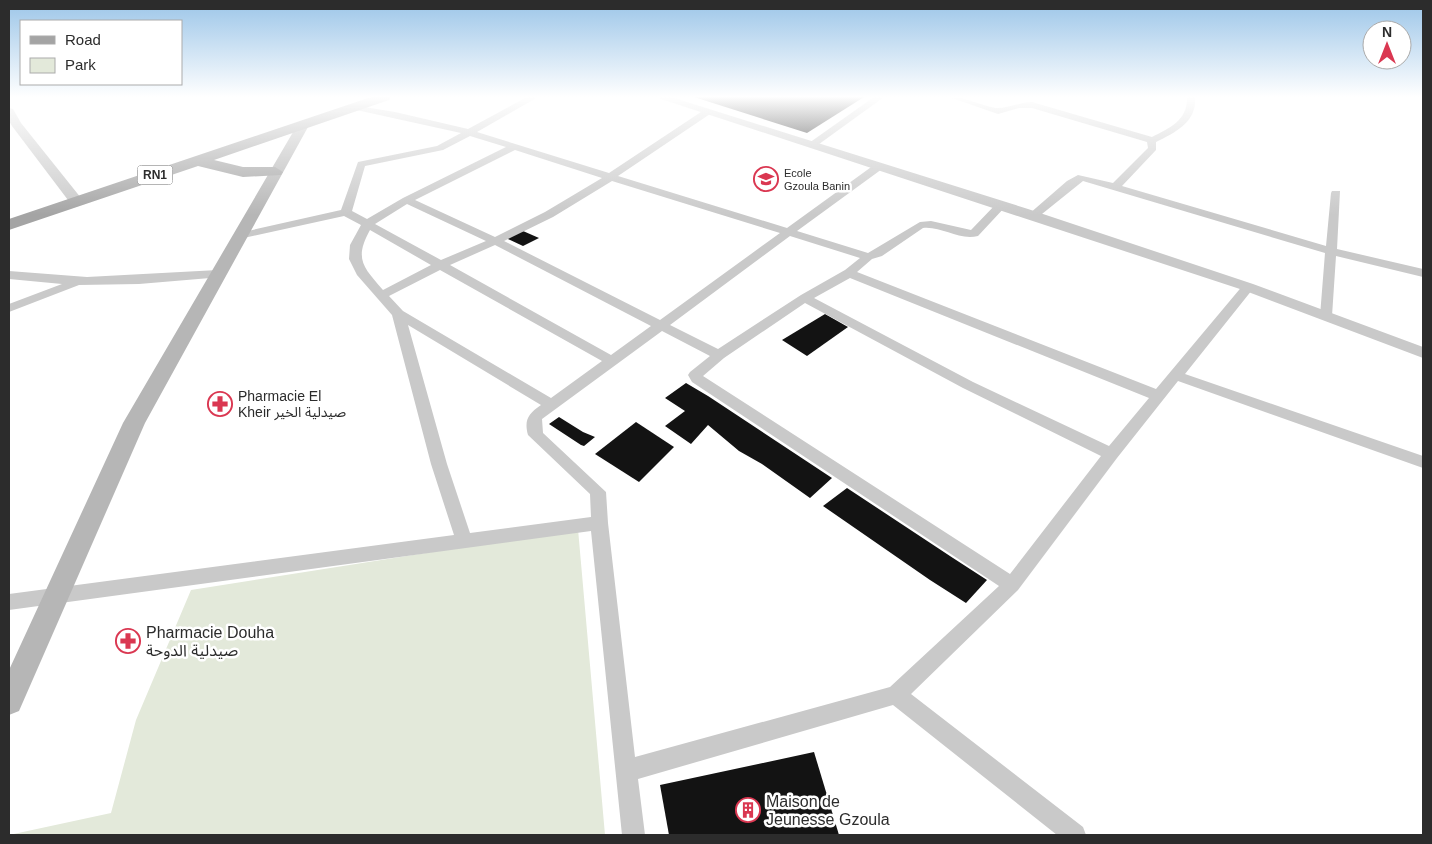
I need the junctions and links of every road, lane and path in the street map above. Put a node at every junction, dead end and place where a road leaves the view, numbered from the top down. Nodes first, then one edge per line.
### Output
1 (22, 136) edge
2 (273, 136) edge
3 (296, 136) edge
4 (462, 136) edge
5 (484, 136) edge
6 (671, 136) edge
7 (785, 136) edge
8 (824, 136) edge
9 (1144, 136) edge
10 (1160, 136) edge
11 (1152, 141) junction
12 (812, 145) junction
13 (514, 147) junction
14 (198, 161) junction
15 (878, 166) junction
16 (275, 172) junction
17 (610, 177) junction
18 (1116, 186) junction
19 (1336, 193) dead end
20 (407, 200) junction
21 (76, 201) junction
22 (1001, 205) junction
23 (346, 212) junction
24 (1034, 216) junction
25 (9, 224) edge
26 (367, 224) junction
27 (787, 231) junction
28 (239, 236) junction
29 (495, 241) junction
30 (1331, 251) junction
31 (868, 257) junction
32 (441, 265) junction
33 (849, 273) junction
34 (1423, 273) edge
35 (218, 274) junction
36 (9, 275) edge
37 (80, 281) junction
38 (1248, 287) junction
39 (381, 296) junction
40 (805, 298) junction
41 (9, 308) edge
42 (398, 314) junction
43 (1326, 316) junction
44 (660, 326) junction
45 (1423, 353) edge
46 (719, 355) junction
47 (610, 360) junction
48 (1177, 376) junction
49 (1159, 396) junction
50 (551, 405) junction
51 (1111, 454) junction
52 (1423, 462) edge
53 (599, 523) junction
54 (464, 541) junction
55 (1012, 585) junction
56 (55, 594) junction
57 (9, 602) edge
58 (896, 695) junction
59 (9, 701) edge
60 (626, 771) junction
61 (633, 835) edge
62 (1075, 835) edge

1 - 21 street
2 - 14 main road, RN1
3 - 16 main road
4 - 23 street
5 - 13 street
6 - 17 street
7 - 12 street
8 - 12 street
9 - 11 street
10 - 11 street
11 - 18 street
12 - 15 street
13 - 17 street
13 - 20 street
14 - 16 main road
14 - 21 main road, RN1
15 - 22 street
15 - 27 street
16 - 28 main road
17 - 27 street
17 - 29 street
18 - 24 street
18 - 30 street
19 - 30 street
20 - 26 street
20 - 29 street
21 - 25 main road, RN1
22 - 24 street
22 - 31 street
23 - 26 street
23 - 28 street
24 - 38 street
26 - 32 street
26 - 39 street
27 - 31 street
27 - 44 street
28 - 35 main road
29 - 32 street
29 - 44 street
30 - 34 street
30 - 43 street
31 - 33 street
32 - 39 street
32 - 47 street
33 - 40 street
33 - 49 street
35 - 37 street
35 - 56 main road
36 - 37 street
37 - 41 street
38 - 43 street
38 - 48 street
39 - 42 street
40 - 46 street
40 - 51 street
42 - 50 street
42 - 54 street
43 - 45 street
44 - 46 street
44 - 47 street
46 - 55 street
47 - 50 street
48 - 49 street
48 - 52 street
49 - 51 street
50 - 53 street
51 - 55 street
53 - 54 street
53 - 60 street
54 - 56 street
55 - 58 street
56 - 57 street
56 - 59 main road
58 - 60 street
58 - 62 street
60 - 61 street

